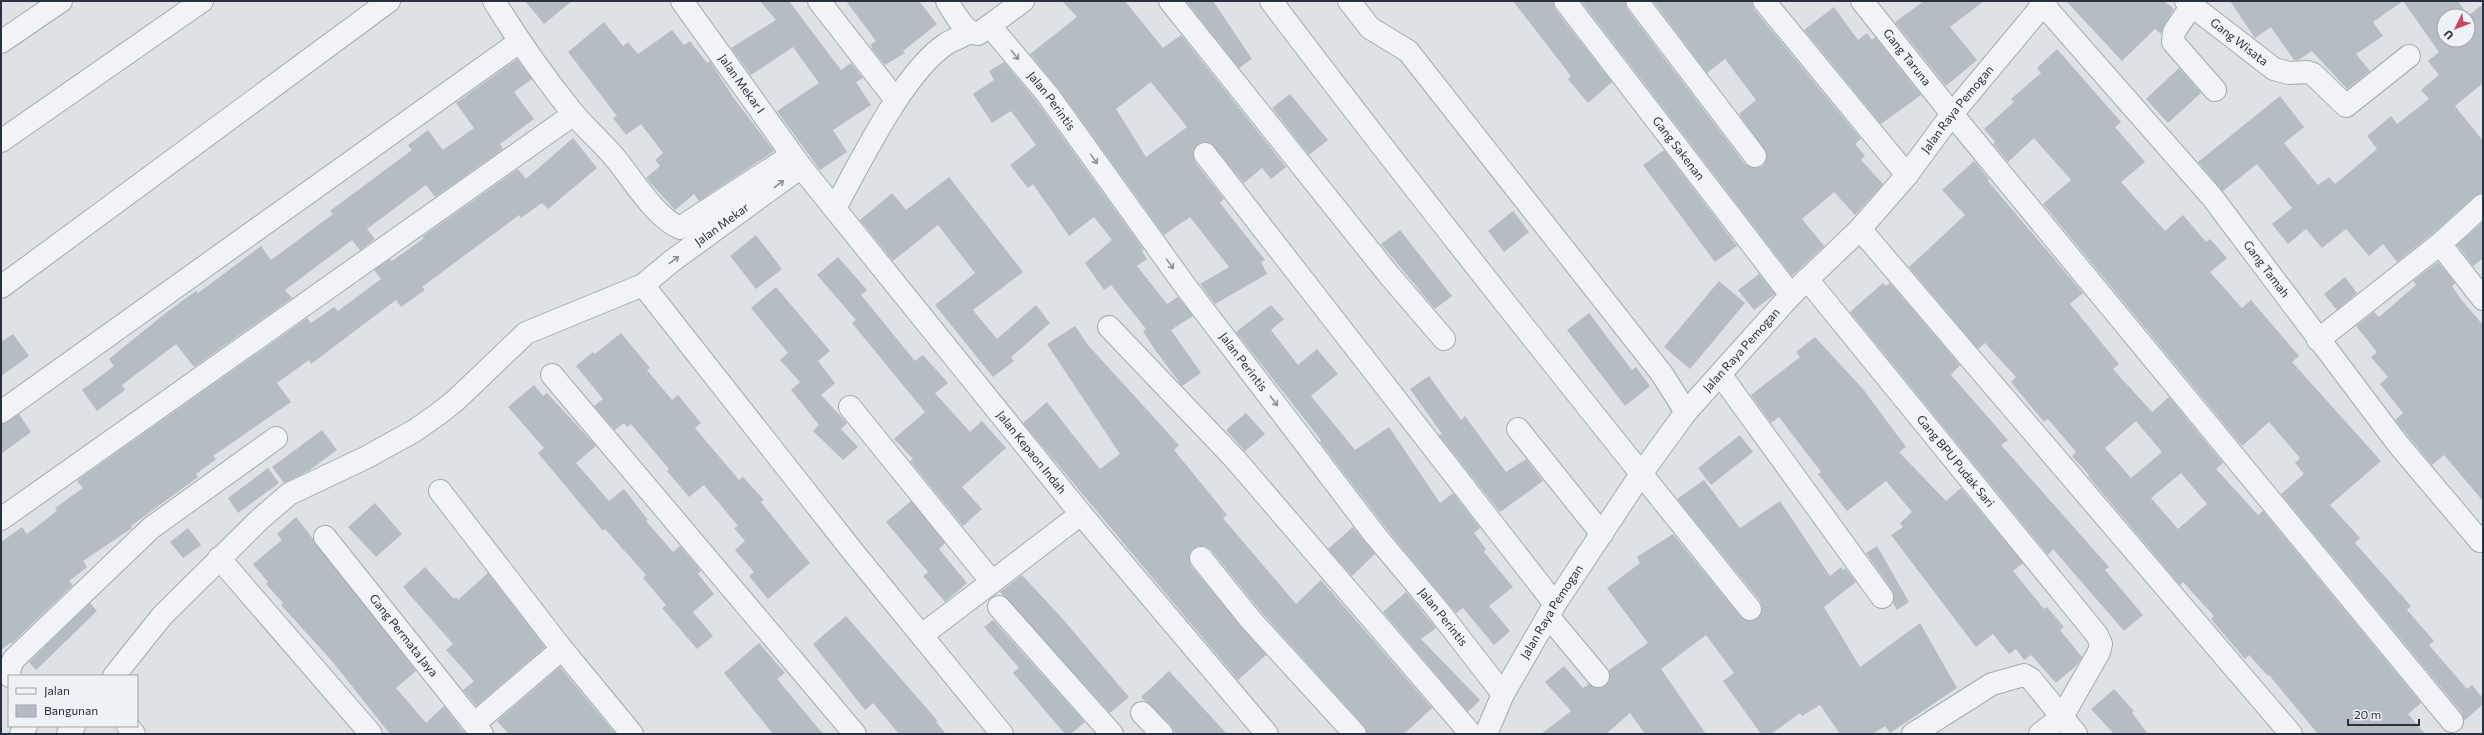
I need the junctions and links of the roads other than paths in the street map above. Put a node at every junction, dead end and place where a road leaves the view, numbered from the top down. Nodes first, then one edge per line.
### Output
1 (61, 1) edge
2 (202, 1) edge
3 (389, 1) edge
4 (494, 1) edge
5 (682, 1) edge
6 (819, 1) edge
7 (947, 1) edge
8 (1023, 1) edge
9 (1170, 1) edge
10 (1271, 1) edge
11 (1349, 1) edge
12 (1565, 1) edge
13 (1637, 1) edge
14 (1764, 1) edge
15 (1862, 1) edge
16 (2043, 2) edge
17 (2196, 4) edge
18 (980, 29) junction
19 (1, 42) edge
20 (519, 42) junction
21 (2410, 56) dead end
22 (2215, 90) dead end
23 (896, 100) junction
24 (574, 114) junction
25 (1952, 114) junction
26 (1, 141) edge
27 (1205, 154) dead end
28 (1755, 156) dead end
29 (797, 161) junction
30 (1907, 175) junction
31 (2483, 205) edge
32 (836, 208) junction
33 (1860, 229) junction
34 (2440, 244) junction
35 (1807, 279) junction
36 (643, 284) junction
37 (1, 287) edge
38 (1791, 295) junction
39 (2483, 299) edge
40 (1108, 327) dead end
41 (1444, 339) dead end
42 (2318, 340) junction
43 (1720, 374) junction
44 (552, 375) dead end
45 (850, 406) dead end
46 (1, 412) edge
47 (1686, 412) junction
48 (1518, 429) dead end
49 (276, 438) dead end
50 (1641, 474) junction
51 (440, 491) dead end
52 (1081, 514) junction
53 (1, 519) edge
54 (1602, 534) junction
55 (325, 537) dead end
56 (2480, 541) dead end
57 (219, 558) junction
58 (1201, 558) dead end
59 (992, 582) junction
60 (1882, 597) dead end
61 (999, 607) dead end
62 (1552, 610) junction
63 (1750, 610) dead end
64 (922, 635) junction
65 (562, 649) junction
66 (10, 675) edge
67 (115, 675) edge
68 (1598, 676) dead end
69 (1503, 694) junction
70 (1142, 713) dead end
71 (2062, 717) junction
72 (2452, 721) dead end
73 (478, 729) edge
74 (371, 734) edge
75 (632, 734) edge
76 (855, 734) edge
77 (1002, 734) edge
78 (1112, 734) edge
79 (1162, 734) edge
80 (1267, 734) edge
81 (1355, 734) edge
82 (1471, 734) edge
83 (1486, 734) edge
84 (1913, 734) edge
85 (2040, 734) edge
86 (2076, 734) edge
87 (2291, 734) edge

1 - 19 street
2 - 26 street
3 - 37 street
4 - 20 street
5 - 29 street, Jalan Mekar I
6 - 23 street
7 - 18 street, Jalan Perintis
8 - 18 street
9 - 41 street
10 - 50 street
11 - 47 street
12 - 38 street, Gang Sakenan
13 - 28 street
14 - 30 street
15 - 25 street, Gang Taruna
16 - 25 street, Jalan Raya Pemogan
16 - 42 street, Gang Tamah
17 - 21 street, Gang Wisata
17 - 22 street
18 - 23 street
18 -> 69 street, Jalan Perintis
20 - 24 street
20 - 46 street
23 - 32 street
24 - 29 street
24 - 53 street
25 - 30 street, Jalan Raya Pemogan
25 - 72 street, Gang Taruna
27 - 62 street
29 - 32 street, Jalan Kepaon Indah
36 -> 29 street, Jalan Mekar
30 - 33 street, Jalan Raya Pemogan
31 - 34 street
32 - 52 street, Jalan Kepaon Indah
33 - 35 street, Jalan Raya Pemogan
33 - 87 street
34 - 39 street
34 - 42 street
35 - 38 street, Jalan Raya Pemogan
35 - 71 street, Gang BPU Pudak Sari
36 - 57 street, Jalan Mekar
36 - 64 street
38 - 43 street, Jalan Raya Pemogan
40 - 82 street
42 - 56 street, Gang Tamah
43 - 47 street, Jalan Raya Pemogan
43 - 60 street
44 - 76 street
45 - 59 street
47 - 50 street, Jalan Raya Pemogan
48 - 54 street
49 - 66 street
50 - 54 street, Jalan Raya Pemogan
50 - 63 street
51 - 65 street
52 - 59 street
52 - 80 street, Jalan Kepaon Indah
54 - 62 street, Jalan Raya Pemogan
55 - 73 street, Gang Permata Jaya
57 - 67 street, Jalan Mekar
57 - 74 street
58 - 81 street
59 - 64 street
61 - 78 street
62 - 68 street
62 - 69 street, Jalan Raya Pemogan
64 - 77 street
65 - 73 street
65 - 75 street
69 - 83 street, Jalan Raya Pemogan
70 - 79 street
71 - 84 street
71 - 85 street
71 - 86 street

